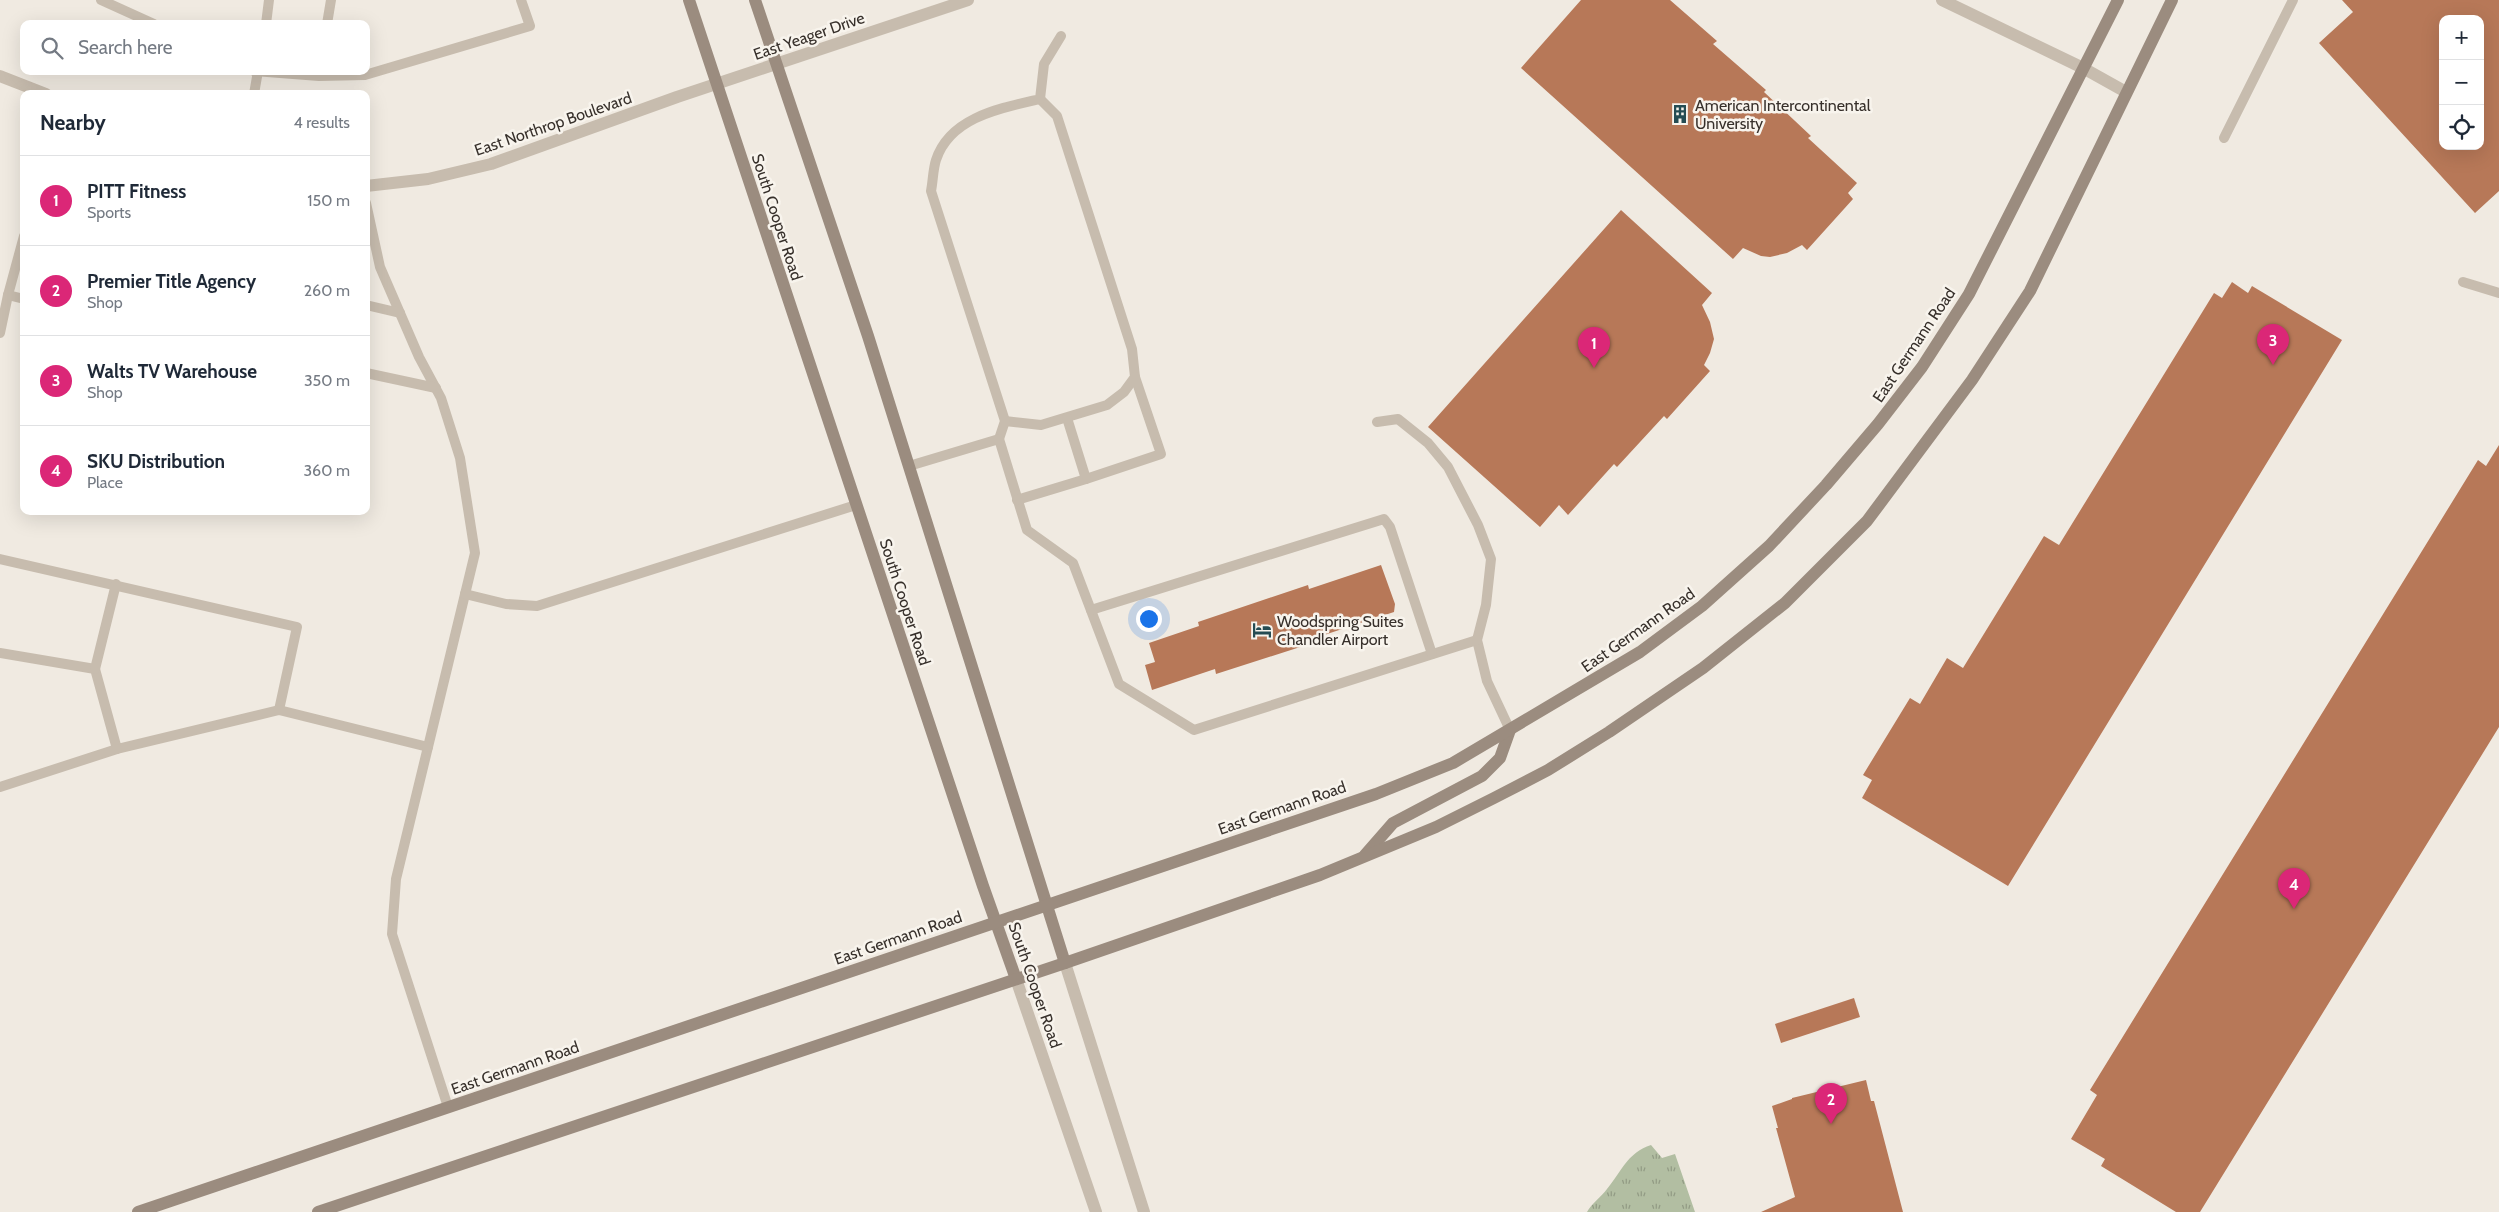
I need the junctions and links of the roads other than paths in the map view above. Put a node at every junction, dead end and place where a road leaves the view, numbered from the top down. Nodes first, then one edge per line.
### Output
1 (101, 0) edge
2 (269, 0) edge
3 (331, 0) edge
4 (521, 0) edge
5 (689, 0) edge
6 (755, 0) edge
7 (968, 0) edge
8 (1942, 0) edge
9 (2118, 0) edge
10 (2172, 0) edge
11 (2293, 0) edge
12 (145, 20) edge
13 (266, 20) edge
14 (328, 20) edge
15 (1061, 36) dead end
16 (776, 64) junction
17 (2083, 68) junction
18 (370, 74) edge
19 (746, 74) joint
20 (257, 75) edge
21 (0, 76) edge
22 (716, 84) junction
23 (36, 90) edge
24 (255, 90) edge
25 (2126, 92) junction
26 (1040, 99) junction
27 (2224, 138) dead end
28 (370, 186) edge
29 (370, 221) edge
30 (20, 251) edge
31 (2463, 282) dead end
32 (2499, 293) edge
33 (8, 296) junction
34 (20, 298) edge
35 (370, 306) edge
36 (400, 313) junction
37 (0, 334) edge
38 (370, 374) edge
39 (1135, 377) junction
40 (436, 388) junction
41 (1067, 418) junction
42 (1005, 421) junction
43 (1377, 422) dead end
44 (999, 439) junction
45 (909, 466) junction
46 (1086, 479) junction
47 (1018, 500) junction
48 (856, 505) junction
49 (0, 559) edge
50 (116, 584) junction
51 (465, 594) junction
52 (1090, 610) junction
53 (1477, 640) junction
54 (0, 653) edge
55 (1432, 654) junction
56 (96, 669) junction
57 (280, 710) junction
58 (1510, 730) junction
59 (428, 746) junction
60 (117, 749) junction
61 (0, 787) edge
62 (1361, 859) junction
63 (1047, 904) junction
64 (996, 922) junction
65 (1065, 963) junction
66 (1016, 979) junction
67 (448, 1107) junction
68 (138, 1212) edge
69 (318, 1212) edge
70 (1096, 1212) edge
71 (1144, 1212) edge

1 - 12 lane
2 - 13 lane
3 - 14 lane
4 - 18 lane
5 - 22 main road, South Cooper Road
6 - 16 main road, South Cooper Road
7 - 16 street, East Yeager Drive
8 - 17 street
9 - 17 main road, East Germann Road
10 - 25 main road
11 - 27 lane
15 - 26 lane
16 - 19 street, East Yeager Drive
16 - 45 main road, South Cooper Road
17 - 25 street
17 - 58 main road, East Germann Road
19 - 22 street, East Northrop Boulevard
20 - 24 lane
21 - 23 street
22 - 28 street, East Northrop Boulevard
22 - 48 main road, South Cooper Road
25 - 62 main road
26 - 39 lane
26 - 42 lane
29 - 36 lane
30 - 33 lane
31 - 32 lane
33 - 34 lane
33 - 37 lane
35 - 36 lane
36 - 40 lane
38 - 40 lane
39 - 41 lane
39 - 46 lane
40 - 51 lane
41 - 42 lane
41 - 46 lane
42 - 44 lane
43 - 53 lane
44 - 45 lane
44 - 47 lane
45 - 63 main road, South Cooper Road
46 - 47 lane
47 - 52 lane
48 - 51 lane
48 - 64 main road, South Cooper Road
49 - 50 lane
50 - 56 lane
50 - 57 lane
51 - 59 lane
52 - 55 lane
52 - 55 lane
53 - 55 lane
53 - 58 lane
54 - 56 lane
56 - 60 lane
57 - 59 lane
57 - 60 lane
58 - 62 main road
58 - 63 main road, East Germann Road
59 - 67 lane
60 - 61 lane
62 - 65 main road
63 - 64 main road, East Germann Road
63 - 65 main road, South Cooper Road
64 - 66 main road, South Cooper Road
64 - 67 main road, East Germann Road
65 - 66 main road
65 - 71 street, South Cooper Road
66 - 69 main road
66 - 70 street, South Cooper Road
67 - 68 main road, East Germann Road

